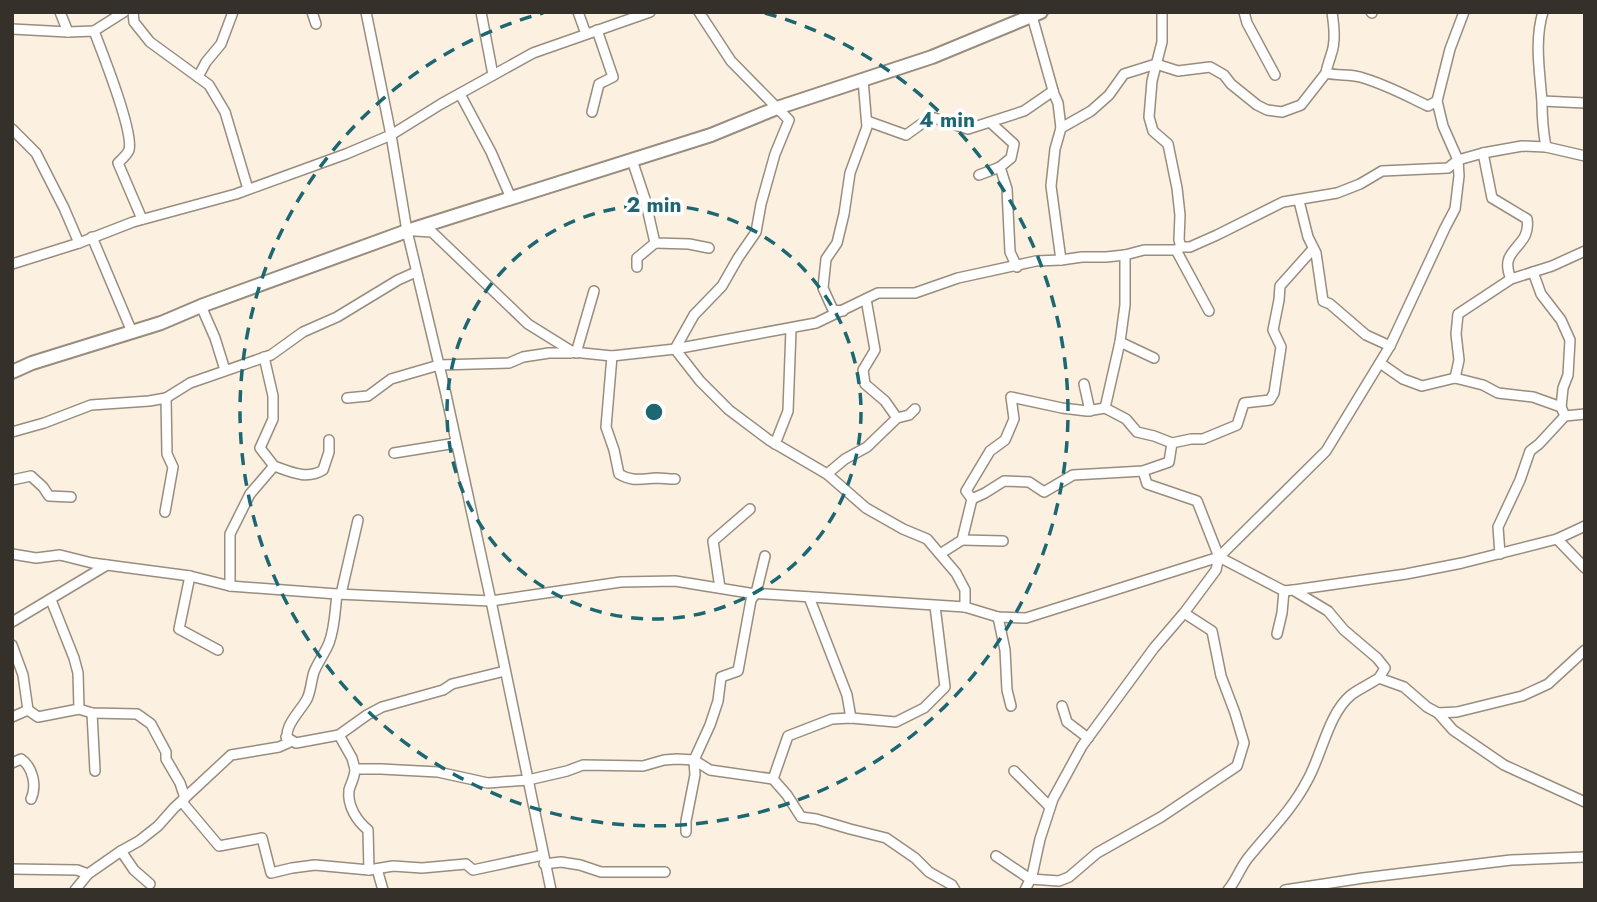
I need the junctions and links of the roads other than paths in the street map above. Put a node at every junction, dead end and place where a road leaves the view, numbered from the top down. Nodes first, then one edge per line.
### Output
1 (60, 12) edge
2 (124, 12) edge
3 (132, 12) edge
4 (233, 12) edge
5 (312, 12) edge
6 (366, 12) edge
7 (481, 12) edge
8 (578, 12) edge
9 (650, 12) edge
10 (699, 12) edge
11 (1162, 12) edge
12 (1244, 12) edge
13 (1332, 12) edge
14 (1464, 12) edge
15 (1544, 12) edge
16 (1036, 14) edge
17 (316, 24) dead end
18 (12, 29) edge
19 (597, 30) junction
20 (94, 31) junction
21 (68, 32) junction
22 (586, 34) junction
23 (1156, 64) junction
24 (1326, 73) junction
25 (493, 75) junction
26 (1275, 75) dead end
27 (198, 77) junction
28 (863, 80) junction
29 (1053, 91) junction
30 (460, 94) junction
31 (1437, 101) junction
32 (1542, 101) junction
33 (1585, 103) edge
34 (777, 108) junction
35 (592, 112) dead end
36 (867, 121) junction
37 (991, 123) junction
38 (1061, 128) junction
39 (14, 134) edge
40 (391, 135) junction
41 (1546, 147) junction
42 (1483, 153) junction
43 (1585, 156) edge
44 (632, 160) junction
45 (1458, 160) junction
46 (1000, 167) junction
47 (979, 175) dead end
48 (248, 189) junction
49 (511, 198) junction
50 (1299, 201) junction
51 (142, 219) junction
52 (407, 230) junction
53 (92, 237) junction
54 (79, 243) junction
55 (656, 243) junction
56 (709, 248) dead end
57 (1179, 249) junction
58 (1313, 249) junction
59 (1585, 251) edge
60 (1125, 255) junction
61 (1061, 260) junction
62 (12, 264) edge
63 (637, 267) dead end
64 (1017, 267) junction
65 (416, 272) junction
66 (1533, 272) junction
67 (1511, 279) junction
68 (593, 291) dead end
69 (866, 299) junction
70 (201, 306) junction
71 (843, 311) junction
72 (1209, 311) dead end
73 (791, 329) junction
74 (132, 332) junction
75 (1120, 342) junction
76 (1390, 346) junction
77 (675, 349) junction
78 (575, 353) junction
79 (612, 356) junction
80 (264, 357) junction
81 (1154, 358) dead end
82 (1380, 363) junction
83 (439, 365) junction
84 (225, 370) junction
85 (12, 372) edge
86 (1455, 378) junction
87 (1084, 384) dead end
88 (166, 398) junction
89 (348, 398) dead end
90 (1105, 408) junction
91 (915, 409) dead end
92 (1090, 411) junction
93 (1563, 411) junction
94 (1585, 414) edge
95 (897, 418) junction
96 (12, 432) edge
97 (329, 440) dead end
98 (456, 443) junction
99 (1172, 443) junction
100 (775, 444) junction
101 (394, 453) dead end
102 (274, 466) junction
103 (1143, 471) junction
104 (827, 474) junction
105 (675, 479) dead end
106 (12, 480) edge
107 (71, 498) dead end
108 (972, 499) junction
109 (750, 509) dead end
110 (165, 512) dead end
111 (358, 520) dead end
112 (1585, 526) edge
113 (1558, 539) junction
114 (962, 540) junction
115 (1003, 541) dead end
116 (12, 554) edge
117 (940, 554) junction
118 (1500, 554) junction
119 (765, 556) dead end
120 (1219, 557) junction
121 (108, 564) junction
122 (1585, 568) edge
123 (190, 576) junction
124 (230, 586) junction
125 (720, 588) junction
126 (1288, 590) junction
127 (756, 593) junction
128 (339, 594) junction
129 (809, 597) junction
130 (51, 600) junction
131 (491, 601) junction
132 (934, 606) junction
133 (965, 607) junction
134 (1184, 613) junction
135 (998, 617) junction
136 (12, 622) edge
137 (1277, 634) dead end
138 (12, 645) edge
139 (218, 650) dead end
140 (1585, 650) edge
141 (505, 671) junction
142 (1379, 678) junction
143 (1011, 706) dead end
144 (1062, 706) dead end
145 (79, 709) junction
146 (28, 710) junction
147 (92, 713) junction
148 (1438, 713) junction
149 (12, 717) edge
150 (851, 718) junction
151 (339, 735) junction
152 (286, 737) junction
153 (1088, 738) junction
154 (694, 760) junction
155 (12, 762) edge
156 (355, 769) junction
157 (95, 771) dead end
158 (1014, 771) dead end
159 (773, 779) junction
160 (528, 780) junction
161 (31, 799) dead end
162 (183, 800) junction
163 (1585, 802) edge
164 (1050, 807) junction
165 (686, 832) dead end
166 (121, 851) junction
167 (996, 856) dead end
168 (1585, 857) edge
169 (544, 859) junction
170 (12, 869) edge
171 (373, 870) junction
172 (665, 872) dead end
173 (88, 874) junction
174 (1030, 879) junction
175 (150, 884) dead end
176 (75, 890) edge
177 (383, 890) edge
178 (551, 890) edge
179 (955, 890) edge
180 (1025, 890) edge
181 (1228, 890) edge
182 (1285, 890) edge

1 - 21 street
2 - 20 street
3 - 27 street
4 - 27 street
5 - 17 street
6 - 40 street
7 - 25 street
8 - 22 street
9 - 19 street
10 - 34 street
11 - 23 street
12 - 26 street
13 - 24 street
14 - 31 street
15 - 32 street
16 - 28 street
16 - 29 street
18 - 21 street
19 - 22 street
19 - 35 street
20 - 21 street
20 - 51 street
22 - 25 street
23 - 24 street
23 - 38 street
23 - 57 street
24 - 31 street
25 - 30 street
27 - 48 street
28 - 34 street
28 - 36 street
29 - 37 street
29 - 38 street
30 - 40 street
30 - 49 street
31 - 45 street
32 - 33 street
32 - 41 street
34 - 44 street
34 - 77 street
36 - 37 street
36 - 71 street
37 - 46 street
38 - 61 street
39 - 54 street
40 - 48 street
40 - 52 street
41 - 42 street
41 - 43 street
42 - 45 street
42 - 67 street
44 - 49 street
44 - 55 street
45 - 50 street
45 - 76 street
46 - 47 street
46 - 64 street
48 - 51 street
49 - 52 street
50 - 57 street
50 - 58 street
51 - 53 street
52 - 65 street
52 - 70 street
52 - 78 street
53 - 54 street
53 - 74 street
54 - 62 street
55 - 56 street
55 - 63 street
57 - 60 street
57 - 72 street
58 - 76 street
58 - 99 street
59 - 66 street
60 - 61 street
60 - 75 street
61 - 64 street
64 - 69 street
65 - 80 street
65 - 83 street
66 - 67 street
66 - 93 street
67 - 86 street
68 - 78 street
69 - 71 street
69 - 95 street
70 - 74 street
70 - 84 street
71 - 73 street
73 - 77 street
73 - 100 street
74 - 85 street
75 - 81 street
75 - 90 street
76 - 82 street
77 - 79 street
77 - 100 street
78 - 79 street
78 - 83 street
79 - 105 street
80 - 84 street
80 - 102 street
82 - 86 street
82 - 120 street
83 - 89 street
83 - 98 street
84 - 88 street
86 - 93 street
87 - 92 street
88 - 96 street
88 - 110 street
90 - 92 street
90 - 99 street
91 - 95 street
92 - 108 street
93 - 94 street
93 - 118 street
95 - 104 street
97 - 102 street
98 - 101 street
98 - 131 street
99 - 103 street
100 - 104 street
102 - 124 street
103 - 108 street
103 - 120 street
104 - 117 street
106 - 107 street
108 - 114 street
109 - 125 street
111 - 128 street
112 - 113 street
113 - 118 street
113 - 122 street
114 - 115 street
114 - 117 street
116 - 121 street
117 - 133 street
118 - 126 street
119 - 127 street
120 - 126 street
120 - 134 street
120 - 135 street
121 - 123 street
121 - 130 street
123 - 124 street
123 - 139 street
124 - 128 street
125 - 127 street
125 - 131 street
126 - 137 street
126 - 142 street
127 - 129 street
127 - 154 street
128 - 131 street
128 - 152 street
129 - 132 street
129 - 150 street
130 - 136 street
130 - 145 street
131 - 141 street
132 - 133 street
132 - 150 street
133 - 135 street
134 - 153 street
134 - 174 street
135 - 143 street
138 - 146 street
140 - 148 street
141 - 151 street
141 - 160 street
142 - 148 street
142 - 181 street
144 - 153 street
145 - 146 street
145 - 147 street
146 - 149 street
147 - 157 street
147 - 162 street
148 - 163 street
150 - 159 street
151 - 152 street
151 - 156 street
152 - 162 street
153 - 164 street
154 - 159 street
154 - 160 street
154 - 165 street
155 - 161 street
156 - 160 street
156 - 171 street
158 - 164 street
159 - 179 street
160 - 169 street
162 - 166 street
162 - 171 street
164 - 174 street
166 - 173 street
166 - 175 street
167 - 174 street
168 - 182 street
169 - 171 street
169 - 172 street
169 - 178 street
170 - 173 street
171 - 177 street
173 - 176 street
174 - 180 street

